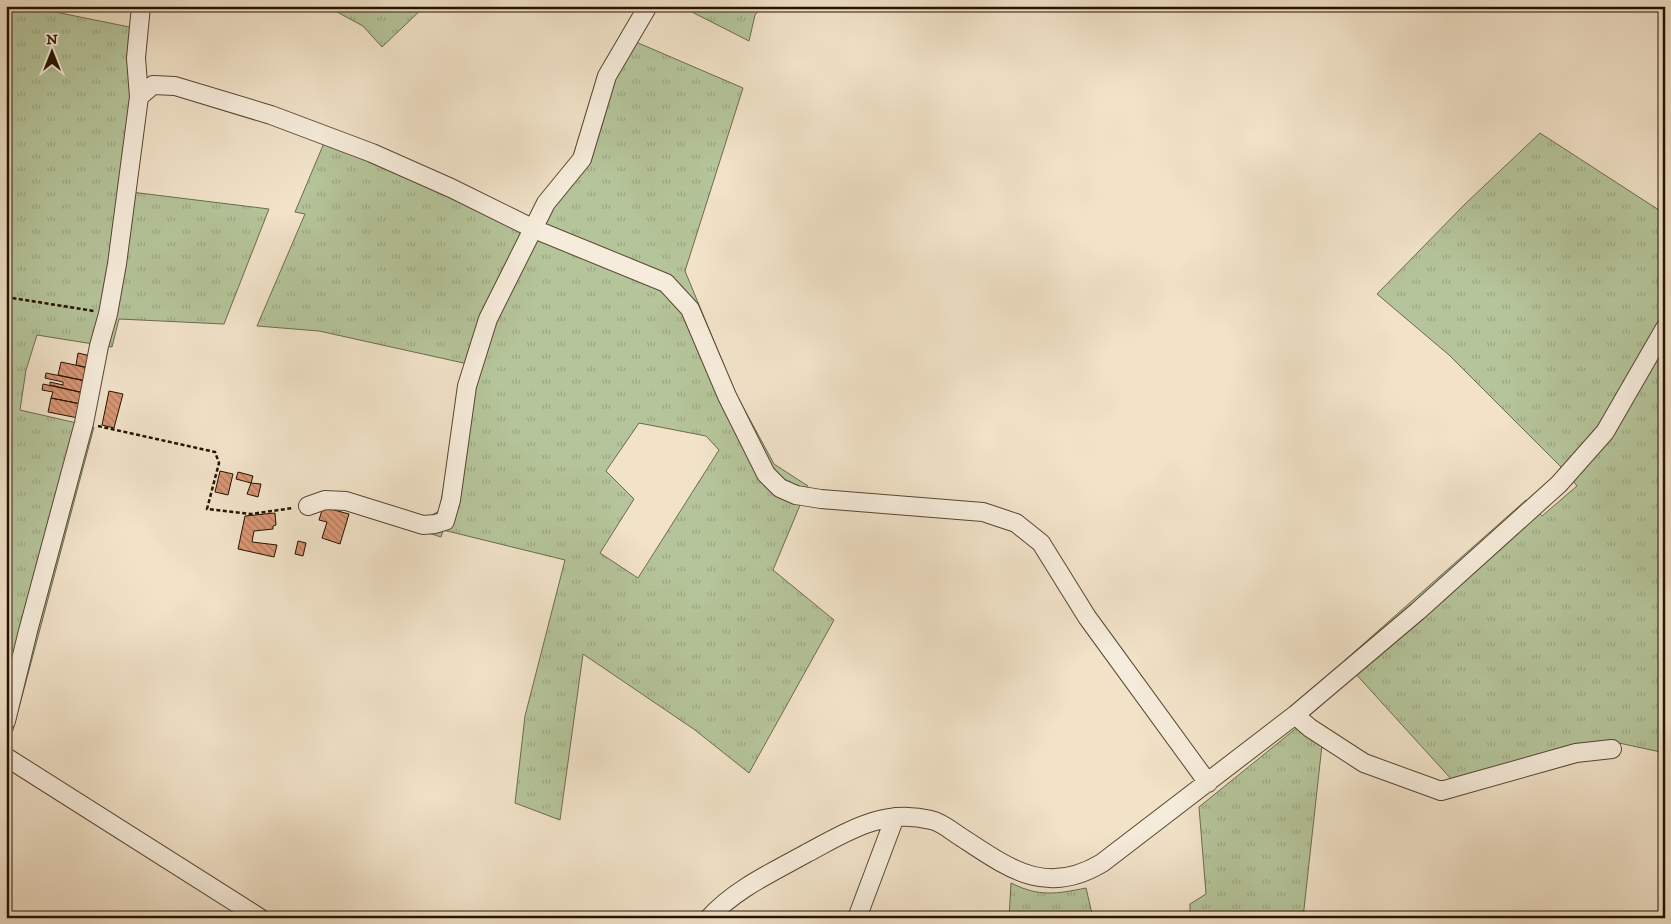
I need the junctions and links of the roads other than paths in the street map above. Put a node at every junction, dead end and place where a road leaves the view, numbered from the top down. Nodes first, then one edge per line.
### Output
1 (141, 6) edge
2 (648, 6) edge
3 (139, 97) junction
4 (534, 229) junction
5 (1665, 328) edge
6 (308, 506) road end
7 (1295, 715) junction
8 (6, 721) edge
9 (1612, 749) dead end
10 (6, 757) edge
11 (1208, 783) junction
12 (895, 817) junction
13 (260, 918) edge
14 (709, 918) edge
15 (857, 918) edge

1 - 3 street
2 - 4 street
3 - 4 street
3 - 8 street
4 - 6 street
4 - 11 street
5 - 7 street
7 - 9 street
7 - 11 street
10 - 13 street
11 - 12 street
12 - 14 street
12 - 15 street

